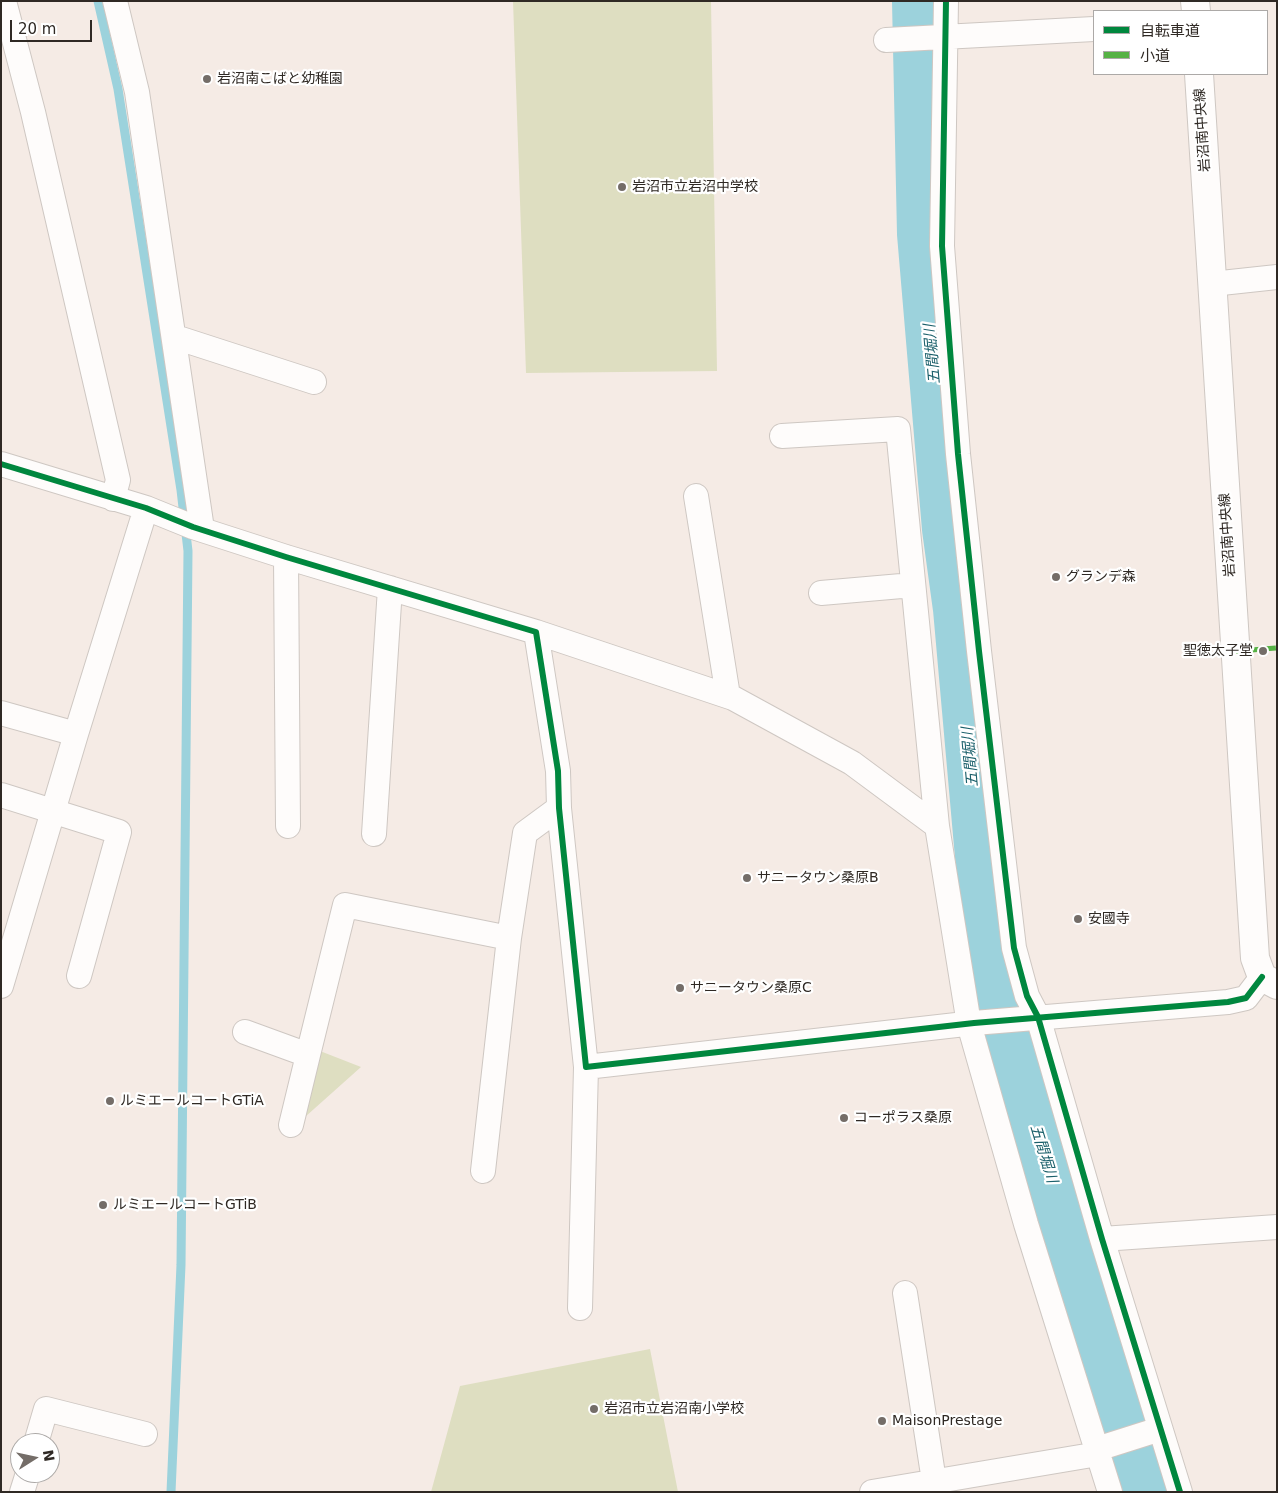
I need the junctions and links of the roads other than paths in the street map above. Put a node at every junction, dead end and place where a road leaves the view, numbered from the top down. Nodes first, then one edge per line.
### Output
1 (4, 1) edge
2 (115, 1) edge
3 (946, 1) edge
4 (1093, 29) edge
5 (943, 36) junction
6 (886, 40) dead end
7 (1200, 75) edge
8 (1277, 277) edge
9 (1212, 284) junction
10 (175, 337) junction
11 (314, 382) dead end
12 (782, 436) dead end
13 (1, 464) edge
14 (696, 496) dead end
15 (113, 499) junction
16 (146, 508) junction
17 (191, 525) junction
18 (286, 557) junction
19 (913, 585) junction
20 (390, 588) junction
21 (821, 593) dead end
22 (536, 632) junction
23 (728, 696) junction
24 (1, 712) edge
25 (76, 734) junction
26 (1, 795) edge
27 (559, 808) junction
28 (53, 811) junction
29 (288, 826) dead end
30 (937, 826) junction
31 (374, 834) dead end
32 (509, 938) junction
33 (6, 954) edge
34 (79, 976) dead end
35 (1269, 981) edge
36 (1, 986) edge
37 (1035, 1018) junction
38 (971, 1024) junction
39 (245, 1032) dead end
40 (308, 1055) junction
41 (586, 1067) junction
42 (291, 1125) dead end
43 (482, 1171) dead end
44 (1277, 1227) edge
45 (1102, 1239) junction
46 (905, 1293) dead end
47 (580, 1308) dead end
48 (1157, 1430) junction
49 (39, 1433) edge
50 (145, 1434) dead end
51 (1101, 1449) junction
52 (946, 1484) edge
53 (872, 1492) edge
54 (1110, 1492) edge
55 (1180, 1492) edge

1 - 15 street
2 - 10 street
3 - 5 street
4 - 5 street
5 - 6 street
5 - 37 street
7 - 9 street, 岩沼南中央線
8 - 9 street
9 - 35 street, 岩沼南中央線
10 - 11 street
10 - 17 street
12 - 19 street
13 - 15 street
14 - 23 street
15 - 16 street
16 - 17 street
16 - 25 street
17 - 18 street
18 - 20 street
18 - 29 street
19 - 21 street
19 - 30 street
20 - 22 street
20 - 31 street
22 - 23 street
22 - 27 street
23 - 30 street
24 - 25 street
25 - 28 street
26 - 28 street
27 - 32 street
27 - 41 street
28 - 33 street
28 - 34 street
30 - 38 street
32 - 40 street
32 - 43 street
33 - 36 street
35 - 37 street
37 - 38 street
37 - 45 street
38 - 41 street
38 - 51 street
39 - 40 street
40 - 42 street
41 - 47 street
44 - 45 street
45 - 48 street
46 - 52 street
48 - 51 street
48 - 55 street
49 - 50 street
51 - 52 street
51 - 54 street
52 - 53 street

